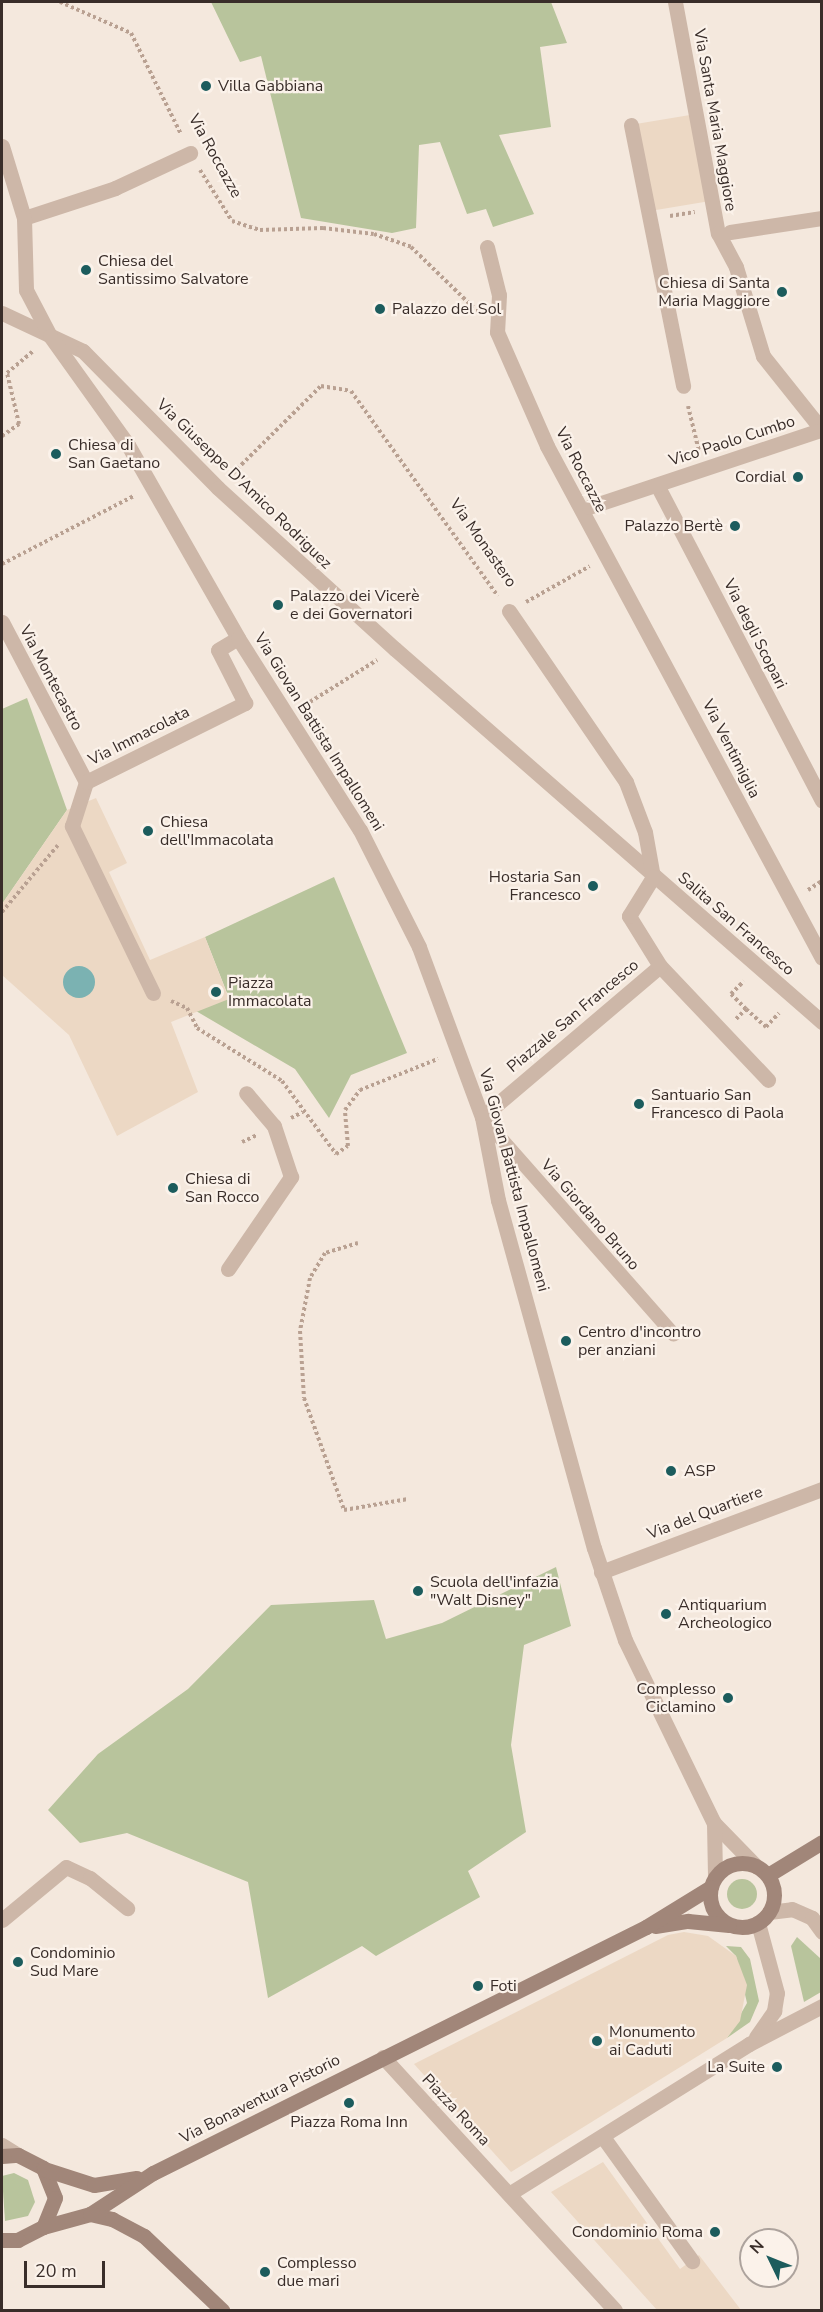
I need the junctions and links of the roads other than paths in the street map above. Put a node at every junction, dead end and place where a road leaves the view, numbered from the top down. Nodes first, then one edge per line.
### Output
1 (675, 2) edge
2 (631, 125) dead end
3 (2, 146) edge
4 (190, 153) road end
5 (24, 218) junction
6 (822, 218) edge
7 (730, 232) dead end
8 (487, 247) dead end
9 (2, 313) edge
10 (50, 336) junction
11 (683, 386) road end
12 (820, 431) edge
13 (657, 485) junction
14 (589, 507) dead end
15 (606, 557) joint
16 (509, 611) road end
17 (2, 622) edge
18 (238, 638) junction
19 (86, 782) junction
20 (822, 800) edge
21 (653, 877) junction
22 (822, 958) edge
23 (660, 966) junction
24 (153, 993) road end
25 (822, 1022) edge
26 (768, 1080) dead end
27 (246, 1093) dead end
28 (482, 1117) junction
29 (228, 1269) dead end
30 (674, 1335) dead end
31 (822, 1489) edge
32 (601, 1572) junction
33 (714, 1823) junction
34 (822, 1842) edge
35 (762, 1870) junction
36 (713, 1882) junction
37 (127, 1908) dead end
38 (763, 1918) junction
39 (2, 1920) edge
40 (730, 1925) junction
41 (646, 1927) junction
42 (822, 1932) edge
43 (822, 2006) edge
44 (749, 2043) junction
45 (383, 2057) junction
46 (603, 2137) junction
47 (2, 2145) edge
48 (18, 2155) junction
49 (2, 2156) edge
50 (43, 2168) junction
51 (153, 2173) junction
52 (509, 2194) junction
53 (90, 2214) junction
54 (43, 2227) junction
55 (2, 2240) edge
56 (692, 2261) dead end
57 (222, 2310) edge
58 (615, 2310) edge

1 - 12 street, Via Santa Maria Maggiore
2 - 11 street
3 - 5 street, Via Giovan Battista Impallomeni
4 - 5 street
5 - 10 street, Via Giovan Battista Impallomeni
6 - 7 street
8 - 15 street, Via Roccazze
9 - 10 street, Via Giuseppe D'Amico Rodriguez
10 - 18 street, Via Giovan Battista Impallomeni
10 - 21 street, Via Giuseppe D'Amico Rodriguez
12 - 13 street, Vico Paolo Cumbo
13 - 14 street, Vico Paolo Cumbo
13 - 20 street, Via degli Scopari
15 - 22 street, Via Ventimiglia
16 - 21 street, Via Monastero
17 - 19 street, Via Montecastro
18 - 19 street, Via Immacolata
18 - 28 street, Via Giovan Battista Impallomeni
19 - 24 street, Via Immacolata
21 - 23 street, Piazzale San Francesco
21 - 25 street, Salita San Francesco
23 - 26 street, Piazzale San Francesco
23 - 28 street, Piazzale San Francesco
27 - 29 street
28 - 30 lane, Via Giordano Bruno
28 - 32 street, Via Giovan Battista Impallomeni
31 - 32 street, Via del Quartiere
32 - 33 street, Via Giovan Battista Impallomeni
33 - 35 street, Via Giovan Battista Impallomeni
33 - 36 street, Via Giovan Battista Impallomeni
34 - 35 main road
35 - 36 main road
35 - 38 main road
36 - 40 main road
36 - 41 main road
37 - 39 street
38 - 40 main road
38 - 42 street
38 - 44 street
40 - 41 main road
41 - 45 main road
43 - 44 street
44 - 46 street
45 - 51 main road, Via Bonaventura Pistorio
45 - 52 street, Piazza Roma
46 - 52 street
46 - 56 street
47 - 48 street
48 - 49 main road
48 - 50 main road, Via Bonaventura Pistorio
50 - 51 main road, Via Bonaventura Pistorio
50 - 54 main road
51 - 53 main road, Via Bonaventura Pistorio
52 - 58 street, Piazza Roma
53 - 54 main road
53 - 57 main road
54 - 55 main road

